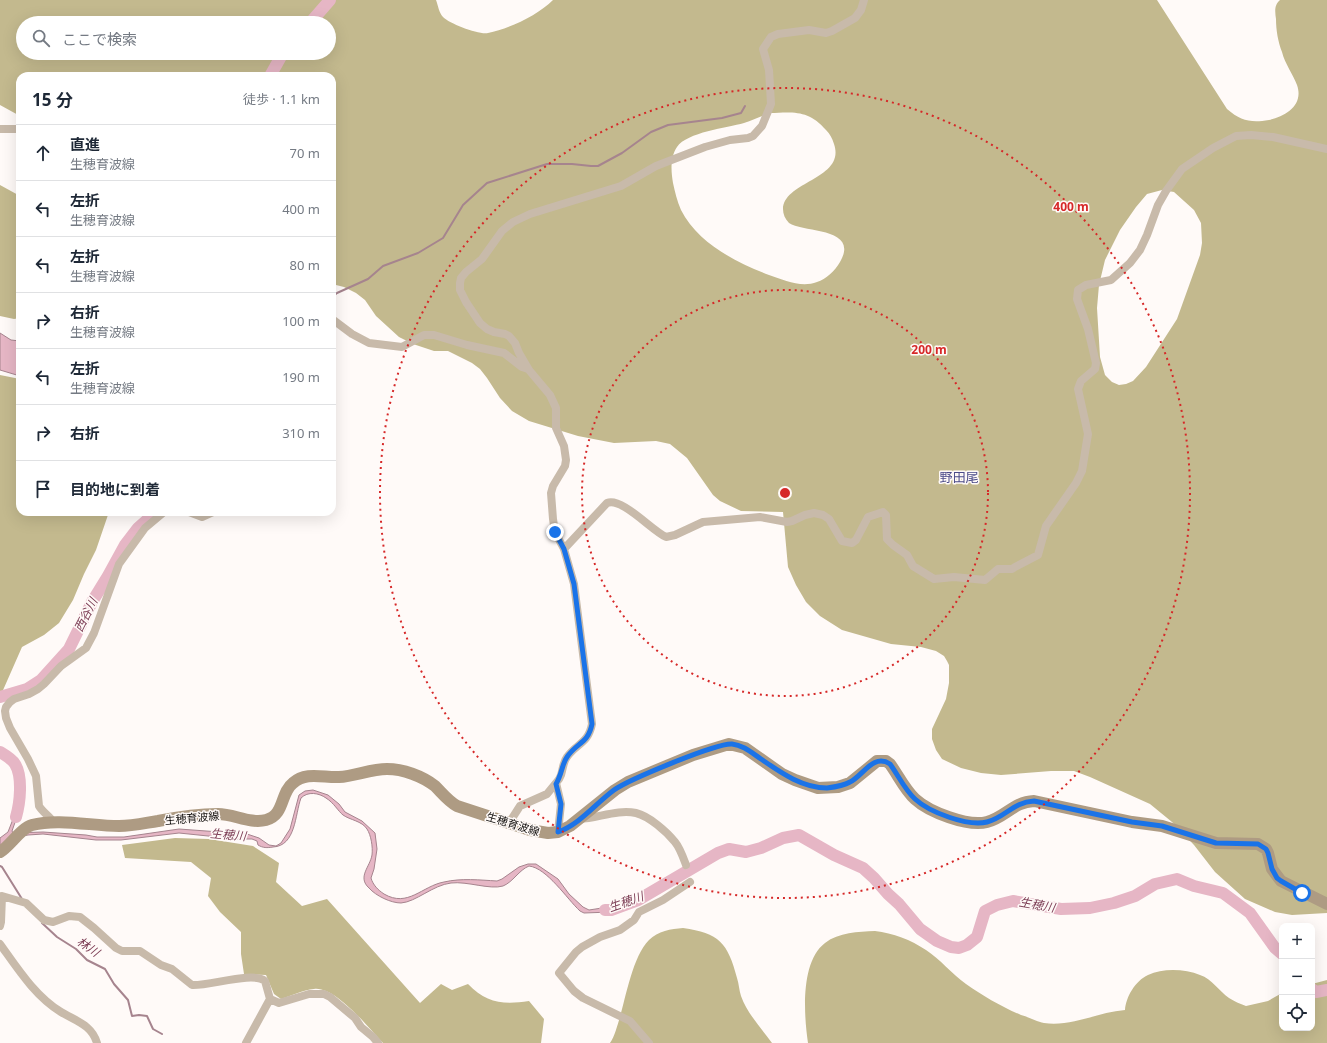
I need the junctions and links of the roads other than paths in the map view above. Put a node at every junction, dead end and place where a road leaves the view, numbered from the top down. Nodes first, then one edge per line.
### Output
1 (864, 0) edge
2 (0, 129) edge
3 (16, 129) edge
4 (1327, 149) edge
5 (336, 322) edge
6 (529, 370) junction
7 (159, 516) edge
8 (564, 549) junction
9 (556, 784) junction
10 (580, 819) junction
11 (54, 823) junction
12 (509, 823) junction
13 (558, 832) junction
14 (0, 852) edge
15 (686, 865) dead end
16 (690, 882) dead end
17 (1327, 904) edge
18 (0, 926) edge
19 (0, 944) edge
20 (270, 999) junction
21 (97, 1043) edge
22 (246, 1043) edge
23 (378, 1043) edge
24 (649, 1043) edge

1 - 6 street
2 - 3 street
4 - 8 street
5 - 6 street
6 - 8 street
7 - 11 street
8 - 9 street
9 - 12 street
9 - 13 street
10 - 13 main road, 生穂育波線
10 - 15 street
10 - 17 main road, 生穂育波線
11 - 12 main road, 生穂育波線
11 - 14 main road, 生穂育波線
12 - 13 main road, 生穂育波線
16 - 24 street
18 - 20 street
19 - 21 street
20 - 22 street
20 - 23 street

